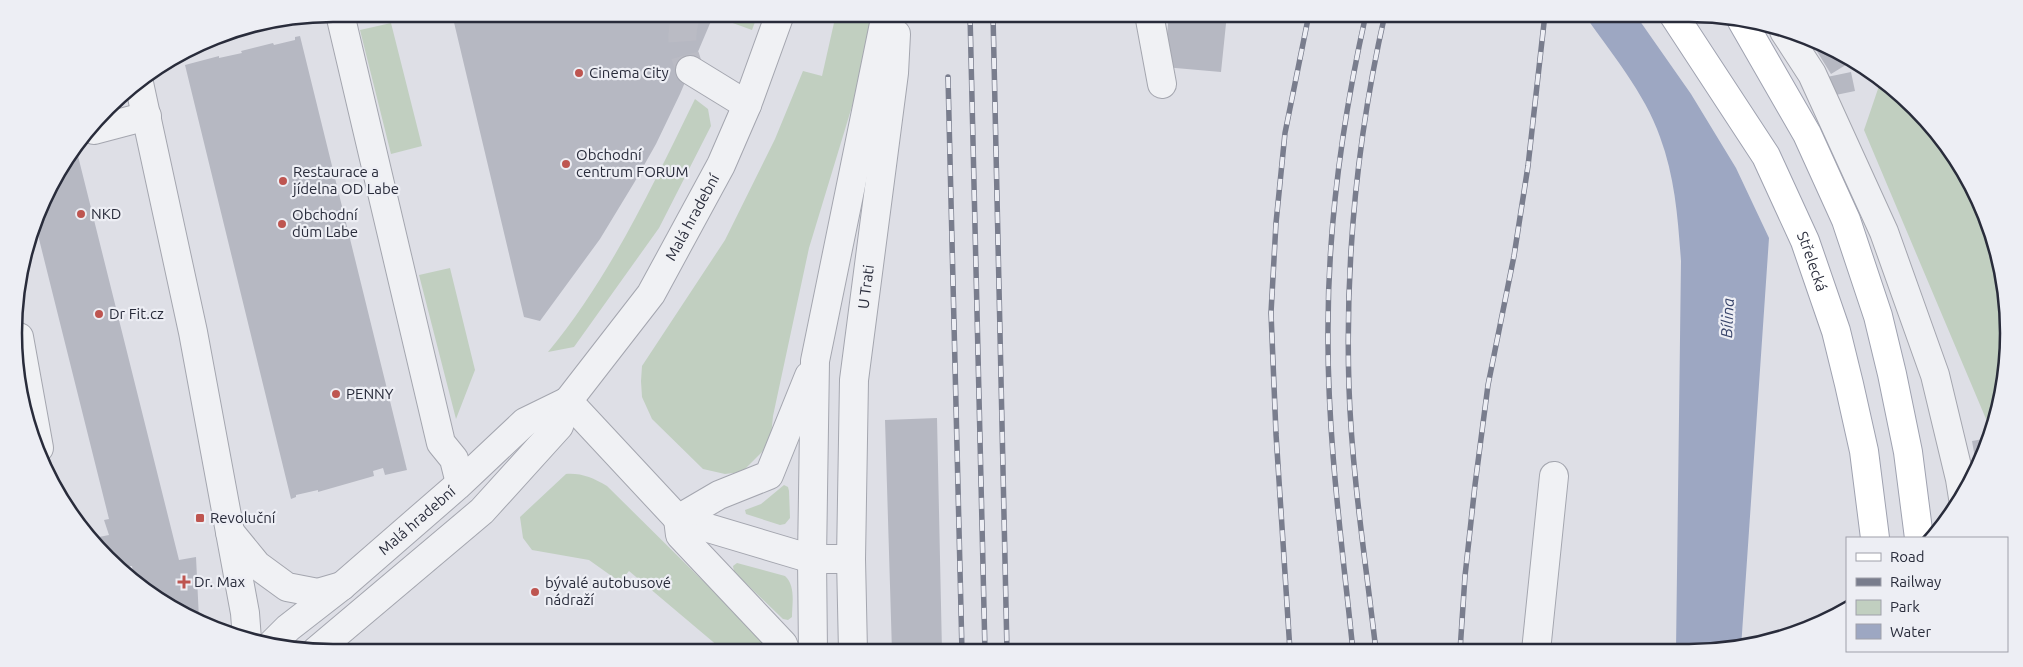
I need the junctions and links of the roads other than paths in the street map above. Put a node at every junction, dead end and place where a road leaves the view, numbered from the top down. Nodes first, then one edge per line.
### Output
1 (342, 22) edge
2 (777, 22) edge
3 (884, 22) edge
4 (897, 22) edge
5 (1150, 22) edge
6 (1678, 22) edge
7 (1746, 27) edge
8 (1789, 39) edge
9 (690, 70) tunnel mouth
10 (1162, 84) dead end
11 (141, 90) edge
12 (747, 105) junction
13 (147, 116) junction
14 (100, 129) edge
15 (815, 361) junction
16 (24, 366) edge
17 (568, 401) junction
18 (33, 412) edge
19 (458, 475) dead end
20 (1554, 476) dead end
21 (1961, 485) edge
22 (678, 519) junction
23 (228, 530) junction
24 (1875, 537) edge
25 (1919, 537) edge
26 (812, 559) junction
27 (851, 560) junction
28 (342, 586) junction
29 (246, 632) edge
30 (276, 640) edge
31 (324, 644) edge
32 (783, 644) edge
33 (813, 644) edge
34 (853, 644) edge
35 (1537, 644) edge

1 - 19 street
2 - 12 street, Malá hradební
3 - 15 street
4 - 27 street, U Trati
5 - 10 street
6 - 24 main road, Střelecká
7 - 25 main road
8 - 21 street
9 - 12 street
11 - 13 street
12 - 17 street, Malá hradební
13 - 14 street
13 - 23 street
15 - 22 street
15 - 26 street
16 - 18 street
17 - 22 street
17 - 28 street, Malá hradební
17 - 31 street, Malá hradební
20 - 35 street
22 - 26 street
22 - 32 street
23 - 28 street
23 - 29 street
26 - 27 street
26 - 33 street
27 - 34 street, U Trati
28 - 30 street, Malá hradební

